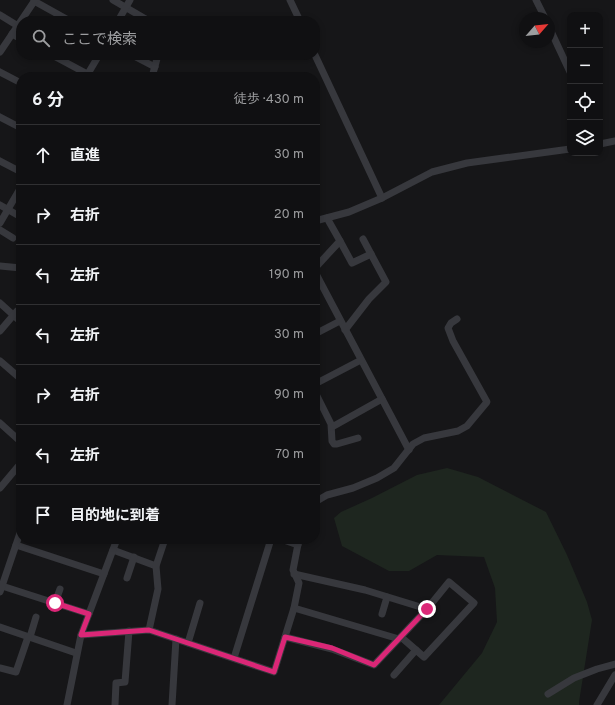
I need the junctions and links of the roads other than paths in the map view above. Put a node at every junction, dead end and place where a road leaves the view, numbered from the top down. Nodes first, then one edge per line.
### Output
1 (113, 0) edge
2 (130, 0) edge
3 (290, 0) edge
4 (536, 0) edge
5 (35, 1) edge
6 (126, 7) junction
7 (542, 12) edge
8 (0, 16) edge
9 (25, 16) edge
10 (61, 16) edge
11 (121, 16) edge
12 (141, 16) edge
13 (298, 16) edge
14 (16, 25) edge
15 (16, 29) edge
16 (12, 34) junction
17 (16, 36) edge
18 (555, 40) edge
19 (0, 52) edge
20 (61, 60) edge
21 (97, 60) edge
22 (141, 60) edge
23 (157, 60) edge
24 (317, 60) edge
25 (567, 66) edge
26 (155, 68) junction
27 (0, 72) edge
28 (82, 72) edge
29 (91, 72) edge
30 (154, 72) edge
31 (16, 80) edge
32 (0, 117) edge
33 (16, 125) edge
34 (615, 142) edge
35 (603, 144) edge
36 (567, 149) edge
37 (0, 161) edge
38 (16, 169) edge
39 (16, 196) edge
40 (382, 198) junction
41 (0, 205) edge
42 (8, 210) junction
43 (16, 214) edge
44 (328, 218) junction
45 (320, 220) edge
46 (0, 223) edge
47 (0, 230) edge
48 (13, 238) dead end
49 (363, 239) dead end
50 (340, 241) junction
51 (371, 254) junction
52 (320, 263) edge
53 (0, 266) edge
54 (16, 268) edge
55 (320, 282) edge
56 (0, 303) edge
57 (14, 315) joint
58 (457, 318) dead end
59 (340, 321) junction
60 (345, 330) junction
61 (0, 331) edge
62 (320, 331) edge
63 (0, 360) edge
64 (361, 360) junction
65 (16, 374) edge
66 (320, 381) edge
67 (382, 399) junction
68 (320, 402) edge
69 (0, 423) edge
70 (332, 427) junction
71 (16, 437) edge
72 (358, 438) dead end
73 (409, 450) junction
74 (16, 468) edge
75 (1, 485) edge
76 (320, 499) edge
77 (115, 544) edge
78 (163, 544) edge
79 (270, 544) edge
80 (299, 544) edge
81 (16, 545) joint
82 (113, 550) junction
83 (134, 557) junction
84 (156, 566) junction
85 (104, 574) junction
86 (294, 574) junction
87 (3, 575) edge
88 (127, 578) dead end
89 (1, 589) edge
90 (60, 589) dead end
91 (387, 597) junction
92 (55, 603) junction
93 (200, 603) dead end
94 (294, 608) junction
95 (427, 609) junction
96 (89, 614) junction
97 (382, 614) dead end
98 (36, 617) dead end
99 (0, 627) edge
100 (149, 630) junction
101 (129, 631) junction
102 (81, 635) junction
103 (29, 637) junction
104 (285, 637) junction
105 (400, 638) junction
106 (176, 639) junction
107 (188, 643) junction
108 (416, 650) junction
109 (76, 653) junction
110 (234, 658) junction
111 (615, 664) edge
112 (0, 668) edge
113 (394, 675) dead end
114 (615, 675) edge
115 (548, 694) dead end
116 (67, 705) edge
117 (115, 705) edge
118 (172, 705) edge
119 (597, 705) edge

1 - 6 street
2 - 6 street
3 - 13 street
4 - 7 street
5 - 9 street
5 - 10 street
6 - 11 street
6 - 12 street
8 - 14 street
15 - 16 street
16 - 17 street
16 - 19 street
18 - 25 street
20 - 28 street
21 - 29 street
22 - 26 street
23 - 26 street
24 - 40 street
26 - 30 street
27 - 31 street
32 - 33 street
34 - 35 street
36 - 40 street
37 - 38 street
39 - 42 street
40 - 44 street
41 - 42 street
42 - 43 street
42 - 46 street
44 - 45 street
44 - 50 street
47 - 48 street
49 - 51 street
50 - 51 street
50 - 52 street
51 - 60 street
53 - 54 street
55 - 59 street
56 - 57 street
57 - 61 street
58 - 73 street
59 - 60 street
59 - 62 street
60 - 64 street
63 - 65 street
64 - 66 street
64 - 67 street
67 - 70 street
67 - 73 street
68 - 70 street
69 - 71 street
70 - 72 street
73 - 76 street
74 - 75 street
77 - 82 street
78 - 84 street
79 - 110 street
80 - 86 street
81 - 85 street
81 - 87 street
82 - 83 street
82 - 85 street
83 - 84 street
83 - 88 street
84 - 100 street
85 - 96 street
86 - 91 street
86 - 94 street
87 - 89 street
89 - 92 street
90 - 92 street
91 - 95 street
91 - 97 street
92 - 96 street
93 - 107 street
94 - 104 street
94 - 105 street
95 - 105 street
95 - 108 street
96 - 102 street
98 - 103 street
99 - 103 street
100 - 101 street
100 - 106 street
101 - 102 street
101 - 117 street
102 - 109 street
103 - 109 street
103 - 112 street
104 - 105 street
104 - 110 street
105 - 108 street
106 - 107 street
106 - 118 street
107 - 110 street
108 - 113 street
109 - 116 street
111 - 115 street
114 - 119 street

